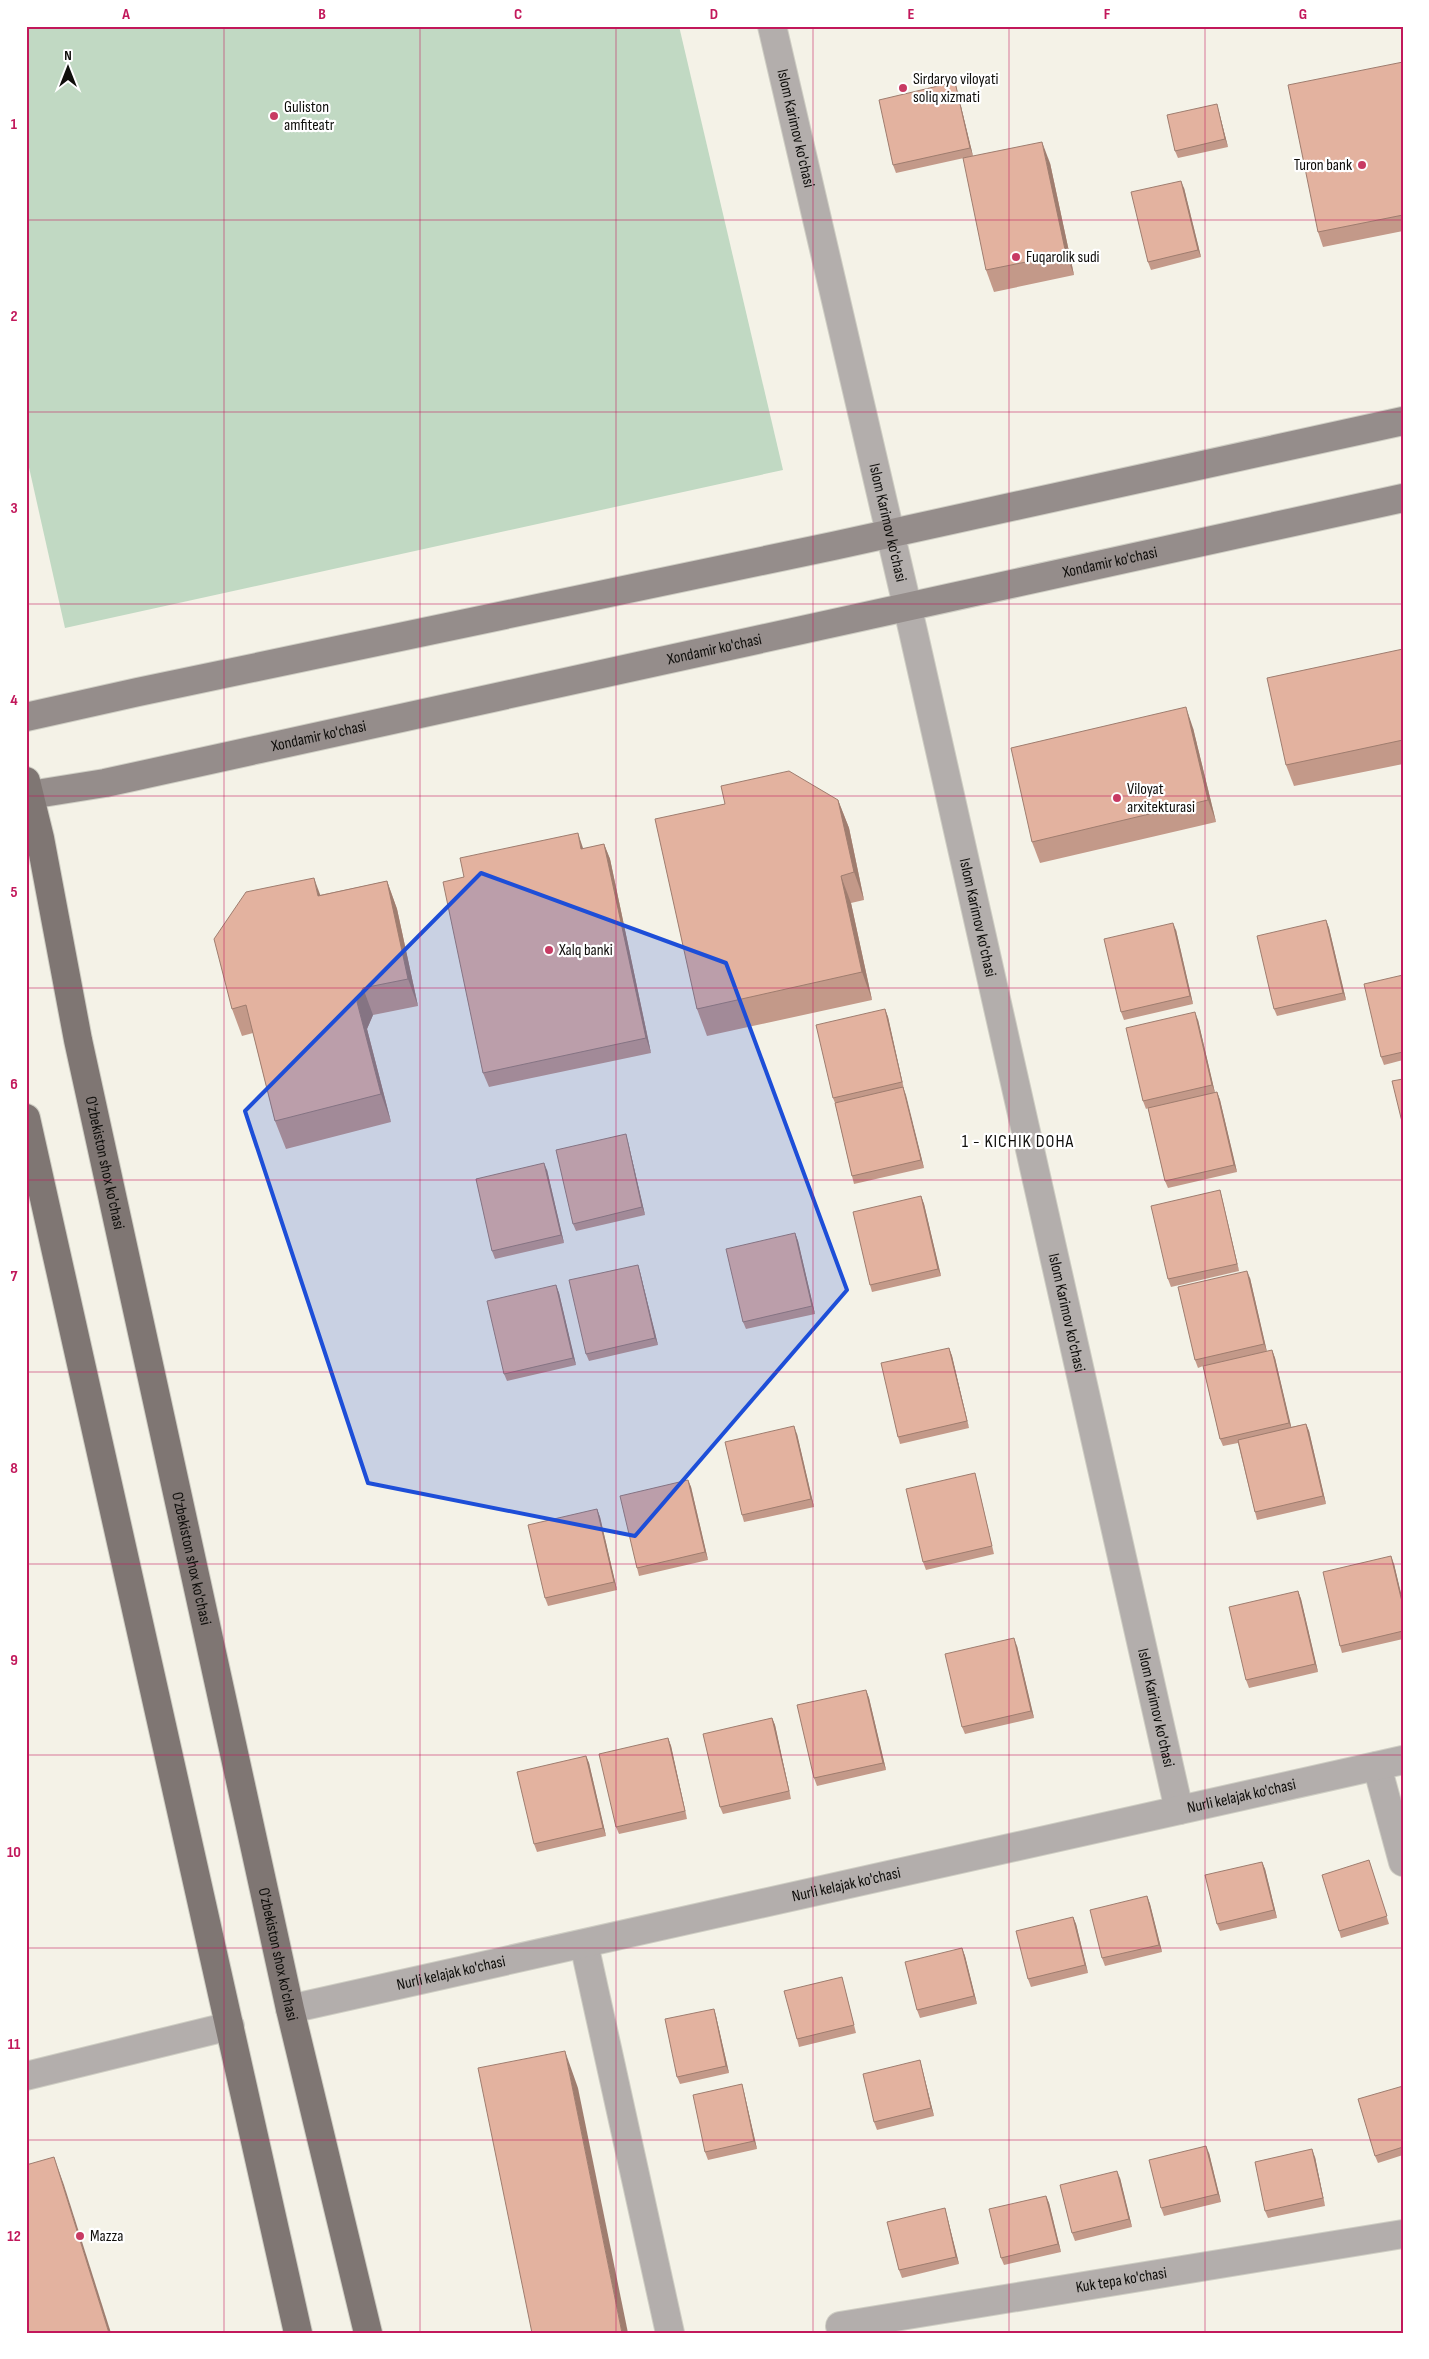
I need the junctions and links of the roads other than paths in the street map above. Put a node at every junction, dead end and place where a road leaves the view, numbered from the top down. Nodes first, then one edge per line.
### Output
1 (772, 26) edge
2 (1403, 421) edge
3 (1403, 498) edge
4 (890, 534) junction
5 (908, 607) junction
6 (26, 717) edge
7 (27, 790) edge
8 (26, 1118) edge
9 (1403, 1760) edge
10 (1377, 1766) junction
11 (1179, 1810) junction
12 (1403, 1862) edge
13 (584, 1944) junction
14 (290, 2009) junction
15 (230, 2026) junction
16 (26, 2076) edge
17 (1403, 2234) edge
18 (840, 2326) dead end
19 (298, 2333) edge
20 (368, 2333) edge
21 (670, 2333) edge

1 - 4 street, Islom Karimov ko'chasi
2 - 4 main road
3 - 5 main road, Xondamir ko'chasi
4 - 5 street, Islom Karimov ko'chasi
4 - 6 main road
5 - 7 main road, Xondamir ko'chasi
5 - 11 street, Islom Karimov ko'chasi
7 - 14 main road, O'zbekiston shox ko'chasi
8 - 15 main road
9 - 10 street, Nurli kelajak ko'chasi
10 - 11 street, Nurli kelajak ko'chasi
10 - 12 street
11 - 13 street, Nurli kelajak ko'chasi
13 - 14 street, Nurli kelajak ko'chasi
13 - 21 street
14 - 20 main road, O'zbekiston shox ko'chasi
15 - 16 street
15 - 19 main road
17 - 18 street, Kuk tepa ko'chasi

